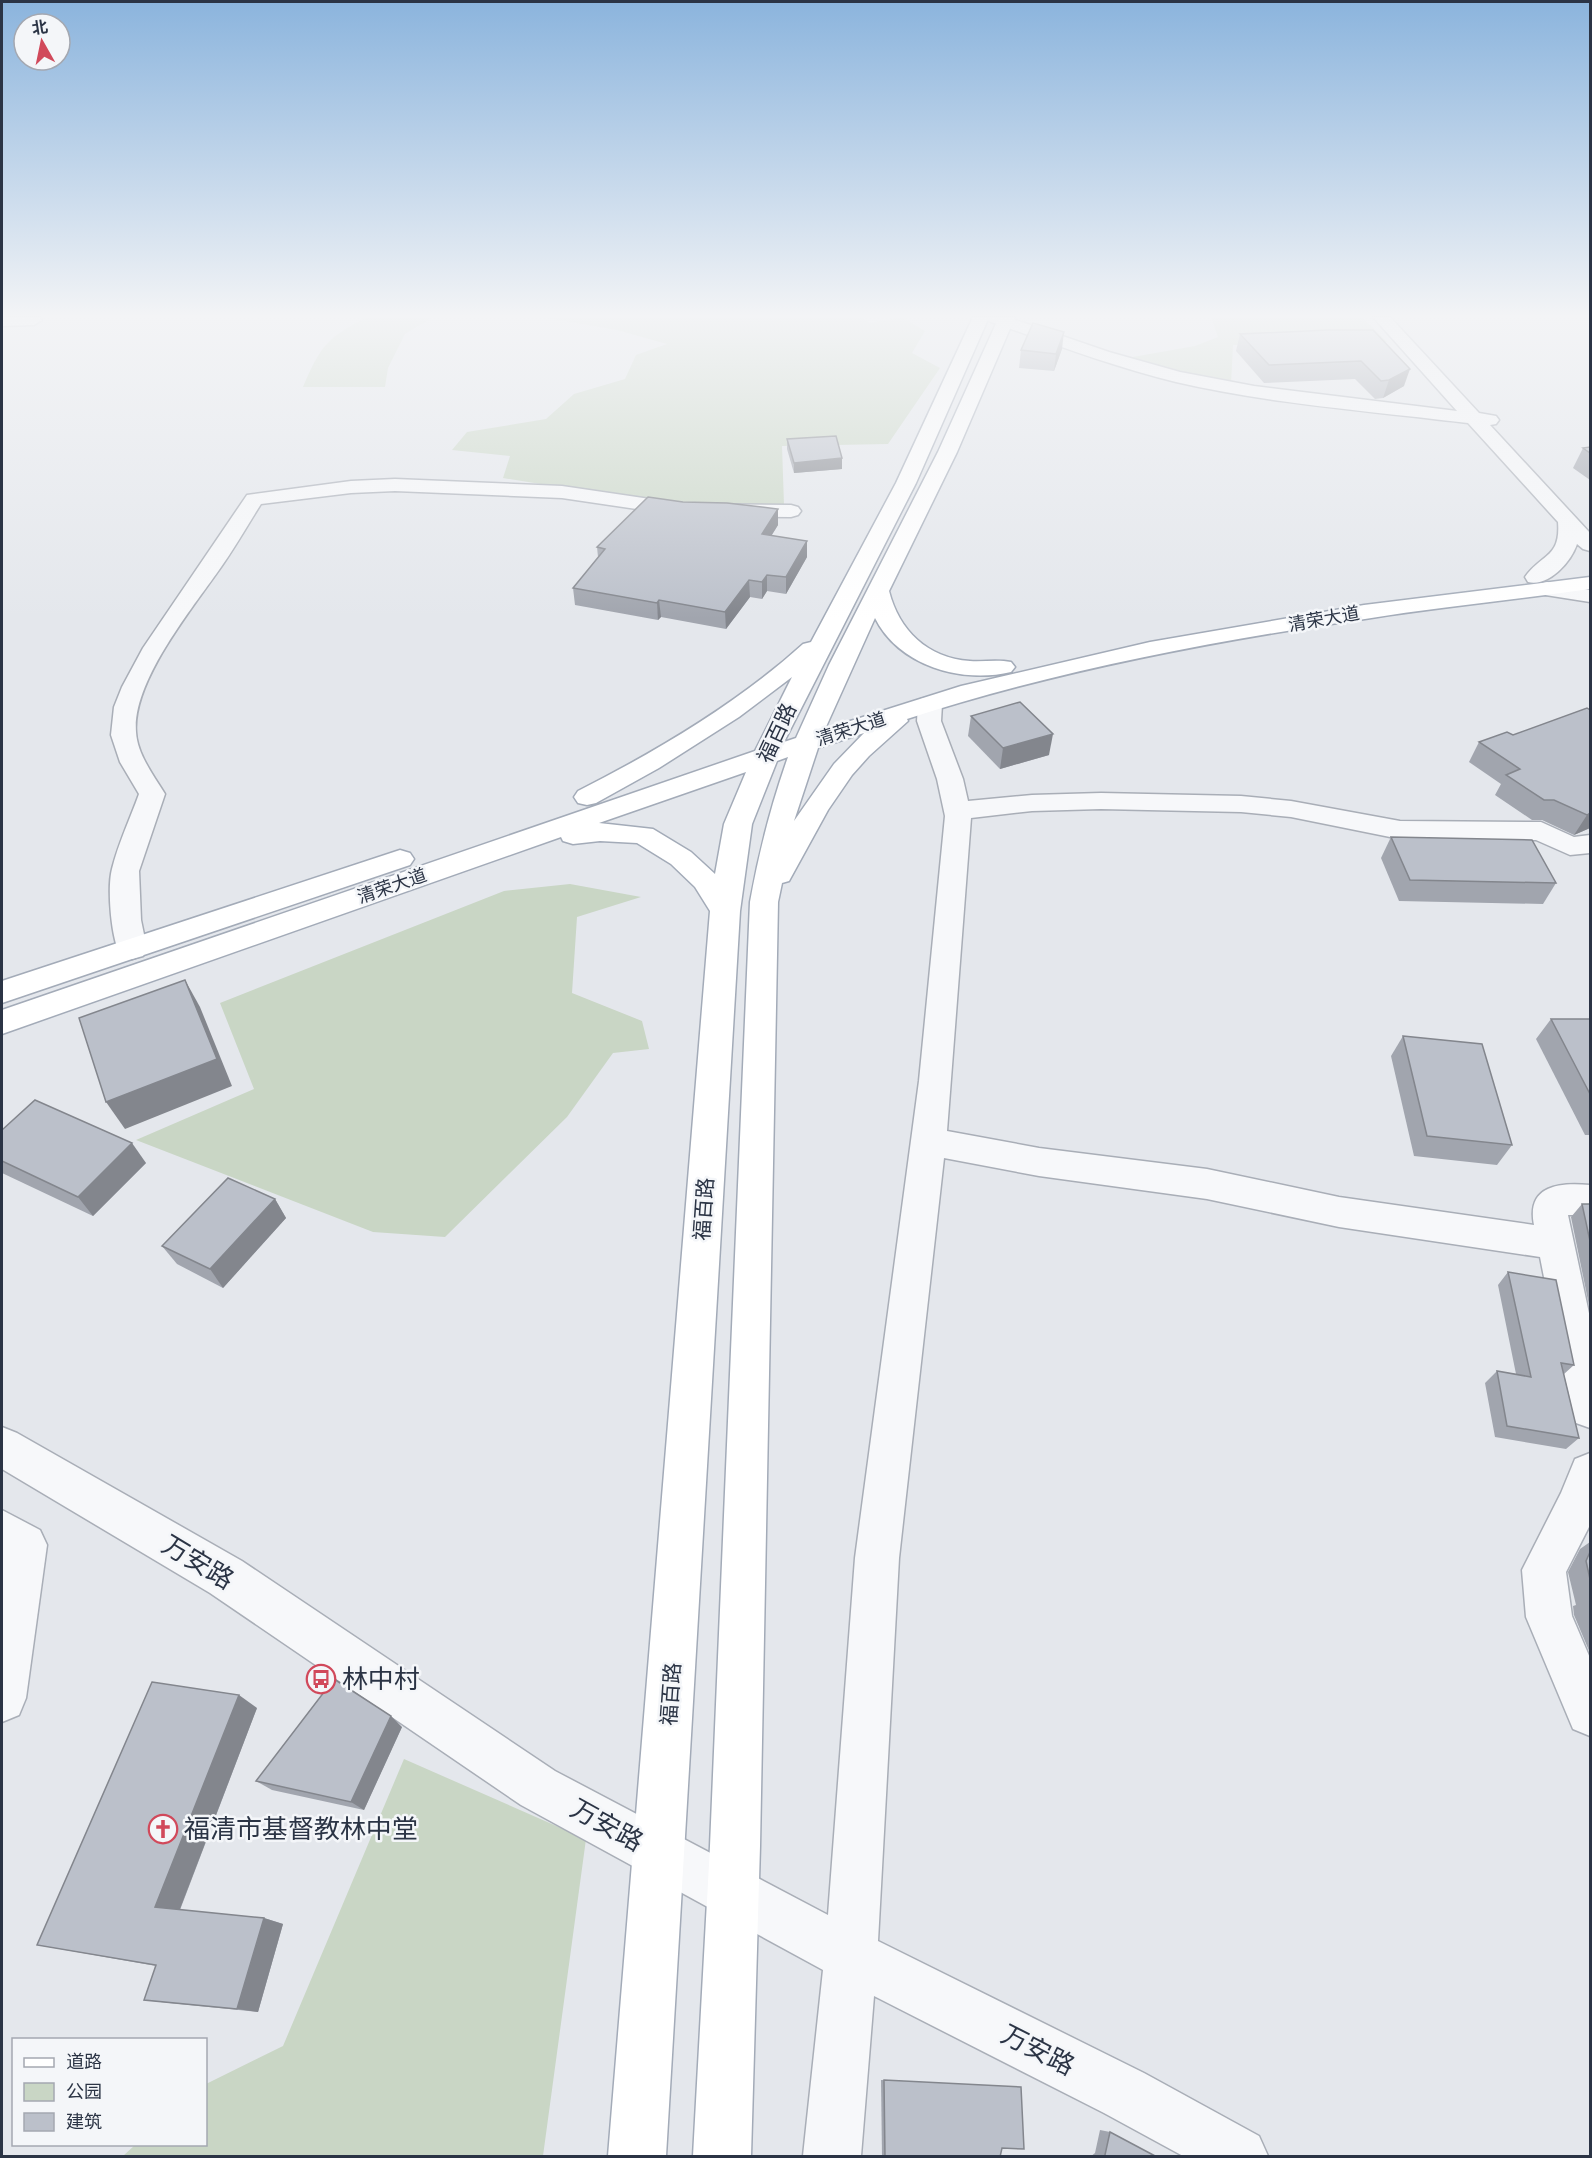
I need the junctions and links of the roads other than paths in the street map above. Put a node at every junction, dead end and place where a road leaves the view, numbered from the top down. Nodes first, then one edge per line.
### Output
1 (942, 418) edge
2 (958, 418) edge
3 (1471, 418) edge
4 (1482, 419) joint
5 (791, 511) dead end
6 (1583, 523) edge
7 (1590, 545) edge
8 (1590, 571) edge
9 (1542, 583) junction
10 (1590, 583) edge
11 (878, 591) junction
12 (1590, 596) edge
13 (827, 633) junction
14 (1003, 667) junction
15 (928, 704) junction
16 (792, 737) junction
17 (587, 797) junction
18 (957, 811) junction
19 (526, 840) junction
20 (1590, 844) edge
21 (764, 902) junction
22 (725, 911) junction
23 (132, 949) junction
24 (2, 992) edge
25 (2, 1022) edge
26 (928, 1141) junction
27 (1590, 1200) edge
28 (1557, 1244) junction
29 (1590, 1409) edge
30 (2, 1447) edge
31 (1590, 1474) edge
32 (2, 1532) edge
33 (2, 1698) edge
34 (1590, 1712) edge
35 (660, 1854) junction
36 (733, 1893) junction
37 (851, 1956) junction
38 (637, 2157) edge
39 (722, 2157) edge
40 (832, 2157) edge
41 (1239, 2157) edge

1 - 13 main road, 福百路
2 - 11 main road, 福百路
3 - 4 street
4 - 6 street
5 - 23 street
6 - 7 street
6 - 9 street
8 - 9 main road, 清荣大道
9 - 10 main road, 清荣大道
9 - 12 street
9 - 14 main road, 清荣大道
9 - 15 main road, 清荣大道
11 - 14 main road
11 - 16 main road, 福百路
13 - 16 main road, 福百路
13 - 17 main road
14 - 16 main road, 清荣大道
15 - 16 main road, 清荣大道
15 - 18 street
15 - 21 main road
16 - 17 main road, 清荣大道
16 - 19 main road, 清荣大道
16 - 21 main road, 福百路
16 - 22 main road, 福百路
17 - 23 main road, 清荣大道
18 - 20 street
18 - 26 street
19 - 22 main road
19 - 25 main road, 清荣大道
21 - 36 main road, 福百路
22 - 35 main road, 福百路
23 - 24 main road, 清荣大道
26 - 28 street
26 - 37 street
27 - 28 street
28 - 29 street
30 - 35 street, 万安路
31 - 34 street
32 - 33 street
35 - 36 street, 万安路
35 - 38 main road, 福百路
36 - 37 street, 万安路
36 - 39 main road, 福百路
37 - 40 street
37 - 41 street, 万安路

